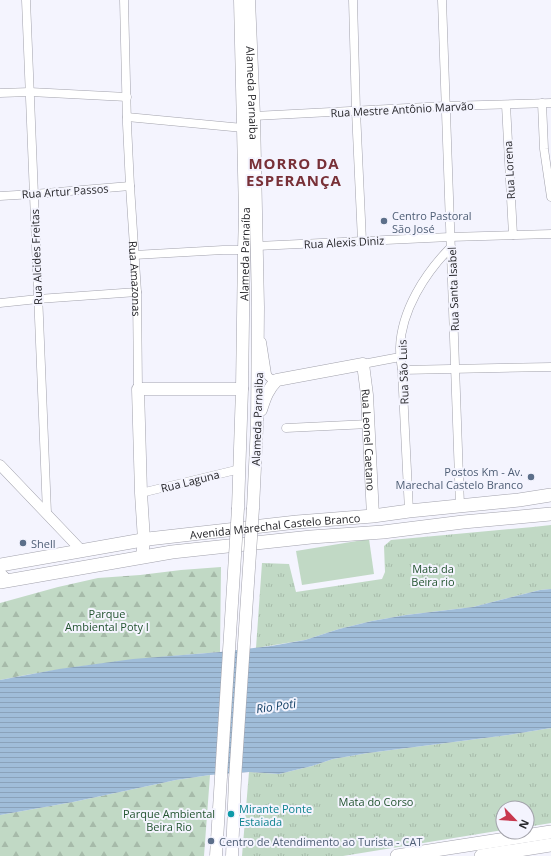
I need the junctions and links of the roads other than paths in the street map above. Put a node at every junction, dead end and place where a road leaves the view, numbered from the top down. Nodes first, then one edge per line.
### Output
1 (26, 0) edge
2 (124, 0) edge
3 (240, 0) edge
4 (249, 0) edge
5 (353, 0) edge
6 (442, 0) edge
7 (0, 92) edge
8 (30, 92) junction
9 (126, 97) junction
10 (551, 103) edge
11 (542, 104) junction
12 (506, 105) junction
13 (446, 106) junction
14 (356, 111) junction
15 (254, 116) junction
16 (127, 117) junction
17 (243, 128) junction
18 (130, 186) junction
19 (34, 194) junction
20 (0, 196) edge
21 (551, 197) edge
22 (551, 234) edge
23 (513, 235) junction
24 (450, 237) junction
25 (362, 241) junction
26 (257, 246) junction
27 (451, 247) junction
28 (244, 250) junction
29 (134, 255) junction
30 (137, 292) junction
31 (38, 299) junction
32 (0, 303) edge
33 (258, 307) junction
34 (400, 357) junction
35 (364, 364) junction
36 (551, 367) edge
37 (456, 369) junction
38 (402, 370) junction
39 (277, 380) junction
40 (138, 389) junction
41 (242, 389) junction
42 (369, 424) junction
43 (257, 425) junction
44 (286, 428) dead end
45 (0, 464) edge
46 (240, 469) junction
47 (141, 493) junction
48 (551, 495) edge
49 (519, 500) junction
50 (460, 506) junction
51 (409, 511) junction
52 (47, 513) junction
53 (551, 514) edge
54 (373, 516) junction
55 (520, 517) junction
56 (283, 523) junction
57 (284, 539) junction
58 (144, 540) junction
59 (82, 551) junction
60 (142, 557) junction
61 (0, 565) edge
62 (3, 578) edge
63 (551, 832) edge
64 (551, 845) edge
65 (216, 856) edge
66 (232, 856) edge
67 (397, 856) edge
68 (481, 856) edge

1 - 8 street, Rua Alcides Freitas
2 - 9 street, Rua Amazonas
3 - 17 main road, Alameda Parnaíba
4 - 15 main road, Alameda Parnaiba
5 - 14 street
6 - 13 street, Rua Santa Isabel
7 - 8 street
8 - 9 street
8 - 19 street, Rua Alcides Freitas
9 - 16 street, Rua Amazonas
10 - 11 street, Rua Mestre Antônio Marvão
11 - 12 street, Rua Mestre Antônio Marvão
11 - 21 street
12 - 13 street, Rua Mestre Antônio Marvão
12 - 23 street, Rua Lorena
13 - 14 street, Rua Mestre Antônio Marvão
13 - 24 street, Rua Santa Isabel
14 - 15 street, Rua Mestre Antônio Marvão
14 - 25 street
15 - 26 main road, Alameda Parnaiba
16 - 17 street
16 - 18 street, Rua Amazonas
17 - 28 main road, Alameda Parnaíba
18 - 19 street, Rua Artur Passos
18 - 29 street, Rua Amazonas
19 - 20 street, Rua Artur Passos
19 - 31 street, Rua Alcides Freitas
22 - 23 street, Rua Alexis Diniz
23 - 24 street, Rua Alexis Diniz
24 - 25 street, Rua Alexis Diniz
24 - 27 street, Rua Santa Isabel
25 - 26 street, Rua Alexis Diniz
26 - 33 main road, Alameda Parnaiba
27 - 34 street, Rua São Luis
27 - 37 street, Rua Santa Isabel
28 - 29 street
28 - 41 main road, Alameda Parnaíba
29 - 30 street, Rua Amazonas
30 - 31 street
30 - 40 street, Rua Amazonas
31 - 32 street
31 - 52 street, Rua Alcides Freitas
33 - 39 street, Alameda Parnaiba
33 - 43 main road, Alameda Parnaiba
34 - 35 street
34 - 38 street, Rua São Luis
35 - 39 main road
35 - 42 main road, Rua Leonel Caetano
36 - 37 street
37 - 38 street
37 - 50 street, Rua Santa Isabel
38 - 51 street, Rua São Luis
39 - 43 main road
40 - 41 main road
40 - 47 main road, Rua Amazonas
41 - 46 main road, Alameda Parnaíba
42 - 44 street
42 - 54 main road, Rua Leonel Caetano
43 - 66 main road, Alameda Parnaiba, bridge
45 - 52 street
46 - 47 street, Rua Laguna
46 - 65 main road, Alameda Parnaíba, bridge
47 - 58 main road, Rua Amazonas
48 - 49 main road, Avenida Marechal Castelo Branco
49 - 50 main road, Avenida Marechal Castelo Branco
49 - 55 main road
50 - 51 main road, Avenida Marechal Castelo Branco
51 - 54 main road, Avenida Marechal Castelo Branco
52 - 59 street
53 - 55 main road, Avenida Marechal Castelo Branco
54 - 56 main road, Avenida Marechal Castelo Branco
55 - 57 main road, Avenida Marechal Castelo Branco
56 - 57 main road
56 - 58 main road, Avenida Marechal Castelo Branco
57 - 60 main road, Avenida Marechal Castelo Branco
58 - 59 main road, Avenida Marechal Castelo Branco
58 - 60 main road, Rua Amazonas
59 - 61 main road, Avenida Marechal Castelo Branco
60 - 62 main road, Avenida Marechal Castelo Branco
63 - 67 main road
64 - 68 main road

